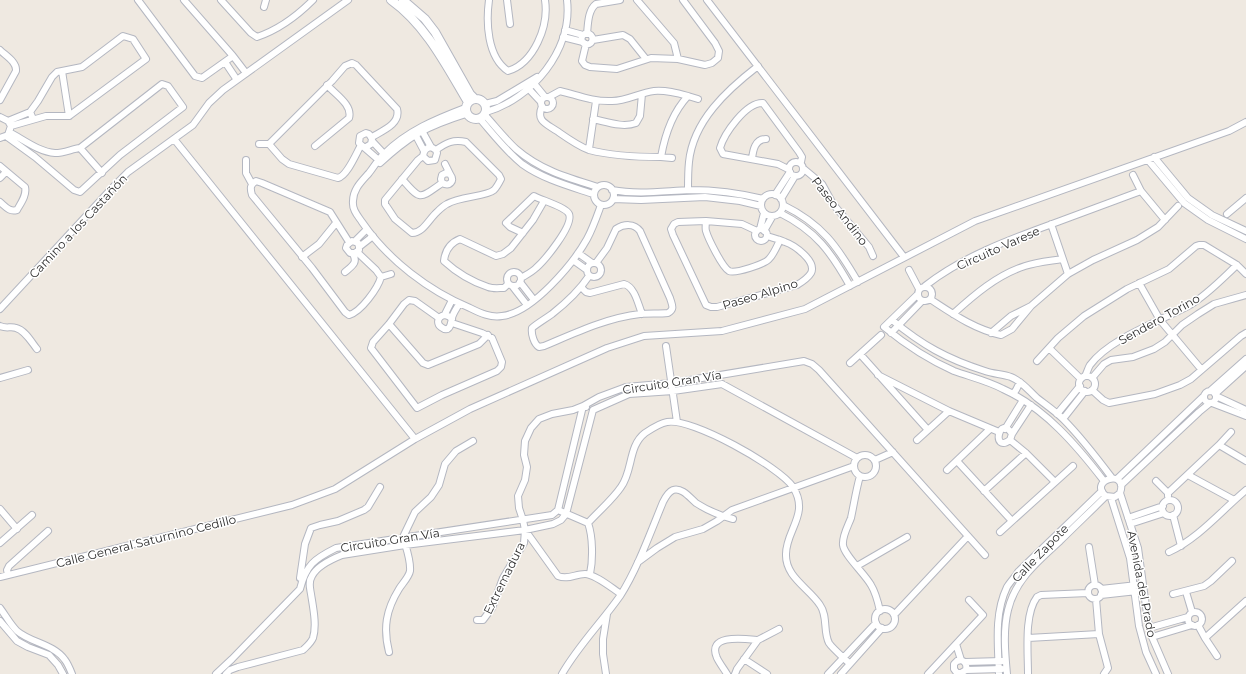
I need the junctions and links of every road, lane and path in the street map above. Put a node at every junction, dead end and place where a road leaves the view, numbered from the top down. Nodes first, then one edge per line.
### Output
1 (138, 0) edge
2 (184, 0) edge
3 (221, 0) edge
4 (266, 0) edge
5 (313, 0) edge
6 (348, 0) edge
7 (391, 0) edge
8 (403, 0) edge
9 (489, 0) edge
10 (507, 0) edge
11 (545, 0) edge
12 (567, 0) edge
13 (620, 0) edge
14 (637, 0) edge
15 (683, 0) edge
16 (707, 0) edge
17 (264, 7) dead end
18 (510, 24) dead end
19 (565, 30) junction
20 (585, 34) junction
21 (563, 37) junction
22 (593, 40) junction
23 (584, 43) junction
24 (0, 50) edge
25 (233, 56) junction
26 (678, 59) junction
27 (646, 60) junction
28 (225, 62) junction
29 (758, 66) junction
30 (62, 71) junction
31 (508, 71) junction
32 (246, 73) junction
33 (507, 79) dead end
34 (237, 80) junction
35 (533, 82) junction
36 (327, 85) junction
37 (527, 87) junction
38 (2, 92) edge
39 (642, 94) junction
40 (688, 96) junction
41 (698, 99) dead end
42 (0, 100) edge
43 (544, 100) junction
44 (596, 101) junction
45 (469, 106) junction
46 (30, 112) junction
47 (484, 112) junction
48 (69, 116) junction
49 (0, 117) edge
50 (33, 119) junction
51 (593, 119) junction
52 (1246, 122) edge
53 (421, 129) junction
54 (7, 131) edge
55 (414, 133) junction
56 (174, 139) junction
57 (372, 139) junction
58 (766, 139) dead end
59 (259, 144) dead end
60 (269, 144) junction
61 (315, 146) dead end
62 (363, 146) junction
63 (80, 148) junction
64 (433, 149) junction
65 (40, 150) junction
66 (589, 150) junction
67 (424, 153) junction
68 (385, 155) junction
69 (35, 157) junction
70 (660, 157) junction
71 (672, 158) dead end
72 (1151, 158) junction
73 (752, 159) junction
74 (246, 160) dead end
75 (380, 161) junction
76 (445, 164) dead end
77 (0, 166) edge
78 (802, 166) junction
79 (6, 172) junction
80 (791, 172) junction
81 (102, 173) junction
82 (1133, 175) dead end
83 (0, 178) edge
84 (402, 179) junction
85 (252, 184) junction
86 (598, 187) junction
87 (612, 190) junction
88 (688, 190) junction
89 (1141, 191) junction
90 (594, 194) junction
91 (775, 195) junction
92 (781, 198) junction
93 (1246, 198) edge
94 (613, 199) junction
95 (763, 199) junction
96 (544, 201) junction
97 (0, 202) edge
98 (601, 205) junction
99 (761, 206) junction
100 (783, 206) junction
101 (1178, 206) dead end
102 (764, 213) junction
103 (780, 213) junction
104 (1227, 214) dead end
105 (772, 217) junction
106 (1165, 220) junction
107 (706, 221) junction
108 (336, 223) junction
109 (506, 223) junction
110 (499, 224) dead end
111 (1051, 224) junction
112 (367, 229) junction
113 (762, 232) junction
114 (1246, 232) edge
115 (523, 233) junction
116 (373, 236) junction
117 (1246, 239) edge
118 (780, 240) junction
119 (352, 241) junction
120 (357, 251) junction
121 (578, 254) junction
122 (873, 256) dead end
123 (302, 257) junction
124 (904, 257) junction
125 (1062, 259) junction
126 (573, 260) junction
127 (594, 263) junction
128 (1237, 265) junction
129 (587, 270) junction
130 (909, 270) dead end
131 (346, 272) dead end
132 (391, 274) dead end
133 (1068, 274) junction
134 (1246, 274) edge
135 (589, 276) junction
136 (381, 277) junction
137 (521, 280) junction
138 (858, 282) junction
139 (1139, 283) junction
140 (511, 285) junction
141 (850, 286) junction
142 (581, 287) junction
143 (921, 293) junction
144 (1246, 295) edge
145 (930, 299) junction
146 (452, 300) junction
147 (534, 300) junction
148 (459, 304) junction
149 (527, 305) junction
150 (1031, 306) junction
151 (0, 309) edge
152 (445, 314) junction
153 (642, 314) junction
154 (953, 314) junction
155 (439, 318) junction
156 (892, 320) junction
157 (1160, 320) junction
158 (452, 321) junction
159 (389, 324) junction
160 (898, 325) junction
161 (0, 326) edge
162 (891, 333) junction
163 (991, 333) junction
164 (1246, 333) edge
165 (488, 335) junction
166 (881, 335) dead end
167 (1172, 335) junction
168 (666, 346) dead end
169 (1049, 348) junction
170 (37, 349) dead end
171 (860, 354) junction
172 (1246, 359) edge
173 (1037, 361) dead end
174 (850, 363) dead end
175 (1246, 366) edge
176 (1201, 369) junction
177 (28, 370) dead end
178 (720, 375) junction
179 (878, 375) junction
180 (1011, 377) junction
181 (0, 378) edge
182 (1083, 378) junction
183 (1092, 378) junction
184 (1020, 382) junction
185 (672, 383) junction
186 (722, 384) junction
187 (1005, 389) junction
188 (1082, 389) junction
189 (1092, 390) junction
190 (673, 391) junction
191 (1013, 394) junction
192 (1214, 394) junction
193 (1204, 396) junction
194 (1023, 400) junction
195 (1211, 403) junction
196 (1031, 405) junction
197 (584, 406) junction
198 (593, 410) junction
199 (1246, 410) edge
200 (949, 411) junction
201 (1057, 414) junction
202 (1246, 416) edge
203 (1063, 418) junction
204 (677, 422) junction
205 (1005, 428) junction
206 (990, 429) junction
207 (928, 430) junction
208 (999, 432) junction
209 (1231, 432) dead end
210 (1011, 437) junction
211 (415, 439) junction
212 (916, 440) dead end
213 (473, 441) dead end
214 (1220, 445) junction
215 (894, 452) junction
216 (1026, 453) junction
217 (857, 458) junction
218 (875, 460) junction
219 (957, 461) junction
220 (1246, 461) edge
221 (854, 466) junction
222 (1073, 466) dead end
223 (948, 470) dead end
224 (1188, 475) junction
225 (568, 476) junction
226 (860, 476) junction
227 (575, 477) junction
228 (1114, 479) junction
229 (1156, 481) dead end
230 (1055, 482) junction
231 (1104, 482) junction
232 (1121, 485) junction
233 (380, 487) dead end
234 (793, 488) junction
235 (984, 490) junction
236 (1246, 490) edge
237 (1102, 491) junction
238 (1120, 493) junction
239 (1168, 493) junction
240 (1109, 497) junction
241 (1169, 500) junction
242 (1234, 500) junction
243 (1162, 506) junction
244 (0, 509) edge
245 (558, 510) junction
246 (1164, 513) junction
247 (566, 514) junction
248 (32, 515) dead end
249 (1173, 515) junction
250 (722, 516) junction
251 (1128, 518) junction
252 (734, 519) dead end
253 (523, 520) junction
254 (1012, 521) junction
255 (588, 523) junction
256 (1130, 524) junction
257 (18, 529) junction
258 (525, 530) junction
259 (48, 531) dead end
260 (1000, 532) dead end
261 (968, 536) junction
262 (403, 537) junction
263 (907, 537) dead end
264 (0, 543) edge
265 (524, 543) junction
266 (534, 543) junction
267 (405, 545) junction
268 (1181, 546) junction
269 (1089, 547) dead end
270 (1169, 552) dead end
271 (985, 555) dead end
272 (1232, 561) dead end
273 (637, 563) junction
274 (857, 566) junction
275 (590, 574) junction
276 (8, 575) junction
277 (0, 577) edge
278 (302, 581) junction
279 (309, 581) junction
280 (1134, 588) junction
281 (1143, 588) junction
282 (1098, 592) junction
283 (1186, 592) junction
284 (1088, 593) junction
285 (621, 594) junction
286 (1173, 594) dead end
287 (969, 600) dead end
288 (1246, 601) edge
289 (0, 608) edge
290 (880, 611) junction
291 (607, 613) junction
292 (1190, 615) junction
293 (894, 616) junction
294 (477, 620) dead end
295 (0, 621) edge
296 (876, 623) junction
297 (1195, 625) junction
298 (882, 628) junction
299 (1149, 628) junction
300 (779, 629) dead end
301 (1100, 634) junction
302 (1152, 637) junction
303 (1028, 638) junction
304 (1205, 638) junction
305 (758, 640) junction
306 (956, 644) junction
307 (389, 652) dead end
308 (1217, 656) dead end
309 (844, 657) junction
310 (232, 659) junction
311 (744, 659) junction
312 (963, 661) junction
313 (999, 661) junction
314 (1006, 661) junction
315 (850, 664) junction
316 (238, 667) junction
317 (963, 672) edge
318 (999, 672) edge
319 (1006, 672) edge
320 (64, 674) edge
321 (72, 674) edge
322 (216, 674) edge
323 (226, 674) edge
324 (562, 674) edge
325 (606, 674) edge
326 (728, 674) edge
327 (735, 674) edge
328 (768, 674) edge
329 (828, 674) edge
330 (841, 674) edge
331 (928, 674) edge
332 (1028, 674) edge
333 (1104, 674) edge
334 (1156, 674) edge
335 (1168, 674) edge

1 - 28 street
2 - 25 street
3 - 5 street
4 - 17 street
6 - 32 street, Camino a los Castañón
7 - 45 street
8 - 45 street
9 - 31 street
10 - 18 street
11 - 31 street
12 - 19 street
13 - 20 street
14 - 26 street
15 - 26 street
16 - 29 street
19 - 20 street
19 - 21 street
20 - 22 street
20 - 23 street
21 - 23 street
21 - 35 street
22 - 23 street
22 - 27 street
23 - 27 street
24 - 38 street
25 - 28 street
25 - 32 street
26 - 27 street
28 - 34 street
29 - 88 street
29 - 124 street
30 - 46 street
30 - 48 street
30 - 48 street
31 - 33 street
32 - 34 street, Camino a los Castañón
34 - 56 street, Camino a los Castañón
35 - 37 street
35 - 43 street
36 - 57 street
36 - 60 street
36 - 61 street
37 - 43 street
37 - 47 street
38 - 42 street
39 - 40 street
39 - 44 street
39 - 51 street
40 - 41 street
40 - 70 street
43 - 44 street
43 - 66 street
44 - 51 street
45 - 47 street
45 - 47 street
45 - 53 street
46 - 50 street
46 - 54 street
47 - 86 street
47 - 90 street
48 - 50 street
49 - 54 street
50 - 54 street
51 - 66 street
52 - 72 street, Calle General Saturnino Cedillo
53 - 55 street
53 - 64 street
54 - 65 street
54 - 69 street
55 - 67 street
55 - 68 street
56 - 151 street, Camino a los Castañón
56 - 211 street
57 - 62 street
57 - 62 street
57 - 68 street
58 - 73 street
59 - 60 street
60 - 62 street
62 - 75 street
63 - 65 street
63 - 81 street
63 - 81 street
64 - 67 street
64 - 67 street
64 - 84 street
65 - 69 street
66 - 70 street
67 - 84 street
68 - 75 street
69 - 81 street
70 - 71 street
72 - 114 street
72 - 117 street
72 - 124 street, Calle General Saturnino Cedillo
73 - 78 street, Paseo Andino
73 - 80 street, Paseo Andino
74 - 85 street
75 - 112 street
76 - 84 street
77 - 79 street
78 - 80 street, Paseo Andino
78 - 80 street, Paseo Andino
78 - 122 street, Paseo Andino
79 - 83 street
79 - 97 street
80 - 91 street, Paseo Andino
80 - 92 street, Paseo Andino
82 - 89 street
85 - 108 street
85 - 123 street
86 - 87 street
86 - 90 street
87 - 88 street
87 - 94 street
88 - 95 street
89 - 106 street
89 - 111 street, Circuito Varese
90 - 98 street
91 - 92 street
91 - 95 street
92 - 100 street
93 - 104 street
94 - 98 street
94 - 99 street
95 - 99 street
96 - 109 street
96 - 115 street
96 - 137 street
98 - 121 street
99 - 102 street
100 - 103 street
100 - 138 street
101 - 106 street
102 - 105 street
102 - 113 street
103 - 105 street
103 - 141 street
105 - 113 street
106 - 133 street
107 - 113 street, Paseo Alpino
107 - 118 street
107 - 118 street, Paseo Alpino
108 - 119 street
108 - 123 street
109 - 110 street
109 - 115 street
111 - 125 street, Circuito Varese
111 - 143 street, Circuito Varese
112 - 116 street
112 - 119 street
113 - 118 street, Paseo Alpino
115 - 140 street
116 - 120 street
116 - 146 street
119 - 120 street
119 - 120 street
120 - 131 street
120 - 136 street
121 - 126 street
121 - 127 street
123 - 136 street
124 - 138 street, Calle General Saturnino Cedillo
125 - 133 street, Circuito Varese
125 - 154 street
126 - 129 street
126 - 147 street
127 - 129 street
127 - 135 street
127 - 153 street
128 - 134 street
128 - 139 street
128 - 157 street, Sendero Torino
129 - 135 street
130 - 143 street
132 - 136 street
133 - 150 street
135 - 142 street
137 - 140 street
137 - 140 street
137 - 147 street
138 - 141 street, Calle General Saturnino Cedillo
139 - 157 street
139 - 169 street
140 - 149 street
141 - 211 street, Calle General Saturnino Cedillo
142 - 153 street
142 - 153 street
143 - 145 street
143 - 145 street
143 - 156 street, Circuito Varese
143 - 160 street, Circuito Varese
144 - 167 street, Sendero Torino
145 - 154 street
146 - 148 street
146 - 152 street
147 - 149 street
148 - 149 street
148 - 158 street
150 - 163 street
150 - 163 street
152 - 155 street
152 - 158 street
154 - 163 street
155 - 158 street
155 - 159 street
156 - 160 street
156 - 162 street, Circuito Varese
157 - 167 street
157 - 182 street, Sendero Torino
158 - 165 street
159 - 165 street
159 - 165 street
160 - 162 street, Circuito Varese
160 - 180 street
161 - 170 street
162 - 187 street
164 - 176 street
166 - 171 street
167 - 176 street
167 - 183 street, Sendero Torino
168 - 185 street
169 - 173 street
169 - 182 street
171 - 174 street
171 - 179 street
172 - 192 street
175 - 192 street
176 - 189 street
177 - 181 street
178 - 185 street, Circuito Gran Vía
178 - 186 street
178 - 215 street, Circuito Gran Vía
179 - 200 street
179 - 207 street
180 - 184 street
180 - 187 street
182 - 183 street
182 - 188 street
183 - 189 street
184 - 191 street
184 - 201 street
185 - 190 street
185 - 197 street, Circuito Gran Vía
186 - 190 street, Circuito Gran Vía
186 - 217 street
187 - 191 street
188 - 189 street
188 - 201 street
188 - 203 street
190 - 198 street, Circuito Gran Vía
190 - 204 street
191 - 194 street
192 - 193 street
192 - 195 street
192 - 199 street
193 - 195 street
193 - 228 street
194 - 196 street
194 - 205 street
195 - 202 street
195 - 232 street
196 - 210 street
196 - 231 street
197 - 198 street
197 - 225 street
197 - 253 street
198 - 227 street
200 - 206 street
200 - 207 street
201 - 203 street
203 - 228 street
204 - 234 street
204 - 255 street
205 - 208 street
205 - 210 street
206 - 208 street
206 - 219 street
207 - 212 street
208 - 210 street
209 - 214 street
210 - 216 street
211 - 276 street, Calle General Saturnino Cedillo
213 - 262 street
214 - 220 street
214 - 224 street
215 - 218 street
215 - 261 street, Circuito Gran Vía
216 - 230 street
216 - 235 street
217 - 218 street
217 - 221 street
218 - 226 street
219 - 223 street
219 - 235 street
221 - 226 street
221 - 234 street
222 - 230 street
224 - 239 street
224 - 242 street
225 - 227 street
225 - 245 street
226 - 274 street
227 - 247 street
228 - 231 street
228 - 232 street
229 - 239 street
230 - 254 street
231 - 237 street
232 - 238 street, Avenida del Prado
233 - 278 street
234 - 250 street
234 - 309 street
235 - 254 street
236 - 242 street
237 - 240 street, Avenida del Prado
237 - 313 street, Calle Zapote
238 - 240 street
238 - 251 street, Avenida del Prado
239 - 241 street
240 - 280 street, Avenida del Prado
240 - 314 street, Calle Zapote
241 - 243 street
241 - 249 street
242 - 268 street
243 - 246 street
243 - 251 street
244 - 257 street
245 - 247 street
245 - 253 street, Circuito Gran Vía
246 - 249 street
246 - 256 street
247 - 255 street
247 - 258 street, Circuito Gran Vía
248 - 257 street
249 - 268 street
250 - 252 street
250 - 273 street
250 - 273 street
251 - 256 street, Avenida del Prado
253 - 258 street
253 - 262 street, Circuito Gran Vía
254 - 260 street
255 - 275 street
256 - 281 street, Avenida del Prado
257 - 264 street
258 - 265 street, Extremadura
258 - 266 street
258 - 267 street, Circuito Gran Vía
259 - 276 street
261 - 271 street, Circuito Gran Vía
261 - 293 street
262 - 267 street
262 - 278 street, Circuito Gran Vía
263 - 274 street
265 - 266 street
265 - 294 street, Extremadura
266 - 275 street
267 - 279 street, Circuito Gran Vía
267 - 307 street
268 - 270 street
269 - 282 street
272 - 283 street
273 - 285 street
274 - 290 street
275 - 285 street
276 - 277 street, Calle General Saturnino Cedillo
278 - 279 street
278 - 310 street, Circuito Gran Vía
279 - 316 street
280 - 281 street
280 - 282 street
280 - 334 street, Avenida del Prado
281 - 299 street, Avenida del Prado
282 - 284 street
282 - 284 street
282 - 301 street
283 - 286 street
283 - 292 street
284 - 303 street
285 - 291 street
287 - 306 street
288 - 304 street
289 - 321 street
290 - 293 street
290 - 296 street
291 - 324 street
291 - 325 street
292 - 297 street
292 - 297 street
292 - 299 street
293 - 298 street
295 - 320 street
296 - 298 street
296 - 309 street
297 - 302 street
297 - 304 street
298 - 315 street
299 - 302 street, Avenida del Prado
300 - 305 street
301 - 303 street
301 - 333 street
302 - 335 street, Avenida del Prado
303 - 332 street
304 - 308 street
305 - 311 street
305 - 326 street
306 - 312 street
306 - 331 street
309 - 315 street
309 - 329 street
310 - 316 street
310 - 322 street, Circuito Gran Vía
311 - 327 street
311 - 328 street
312 - 313 street
312 - 317 street
312 - 317 street
313 - 314 street
313 - 318 street, Calle Zapote
314 - 319 street, Calle Zapote
315 - 330 street
316 - 323 street
317 - 318 street
318 - 319 street

